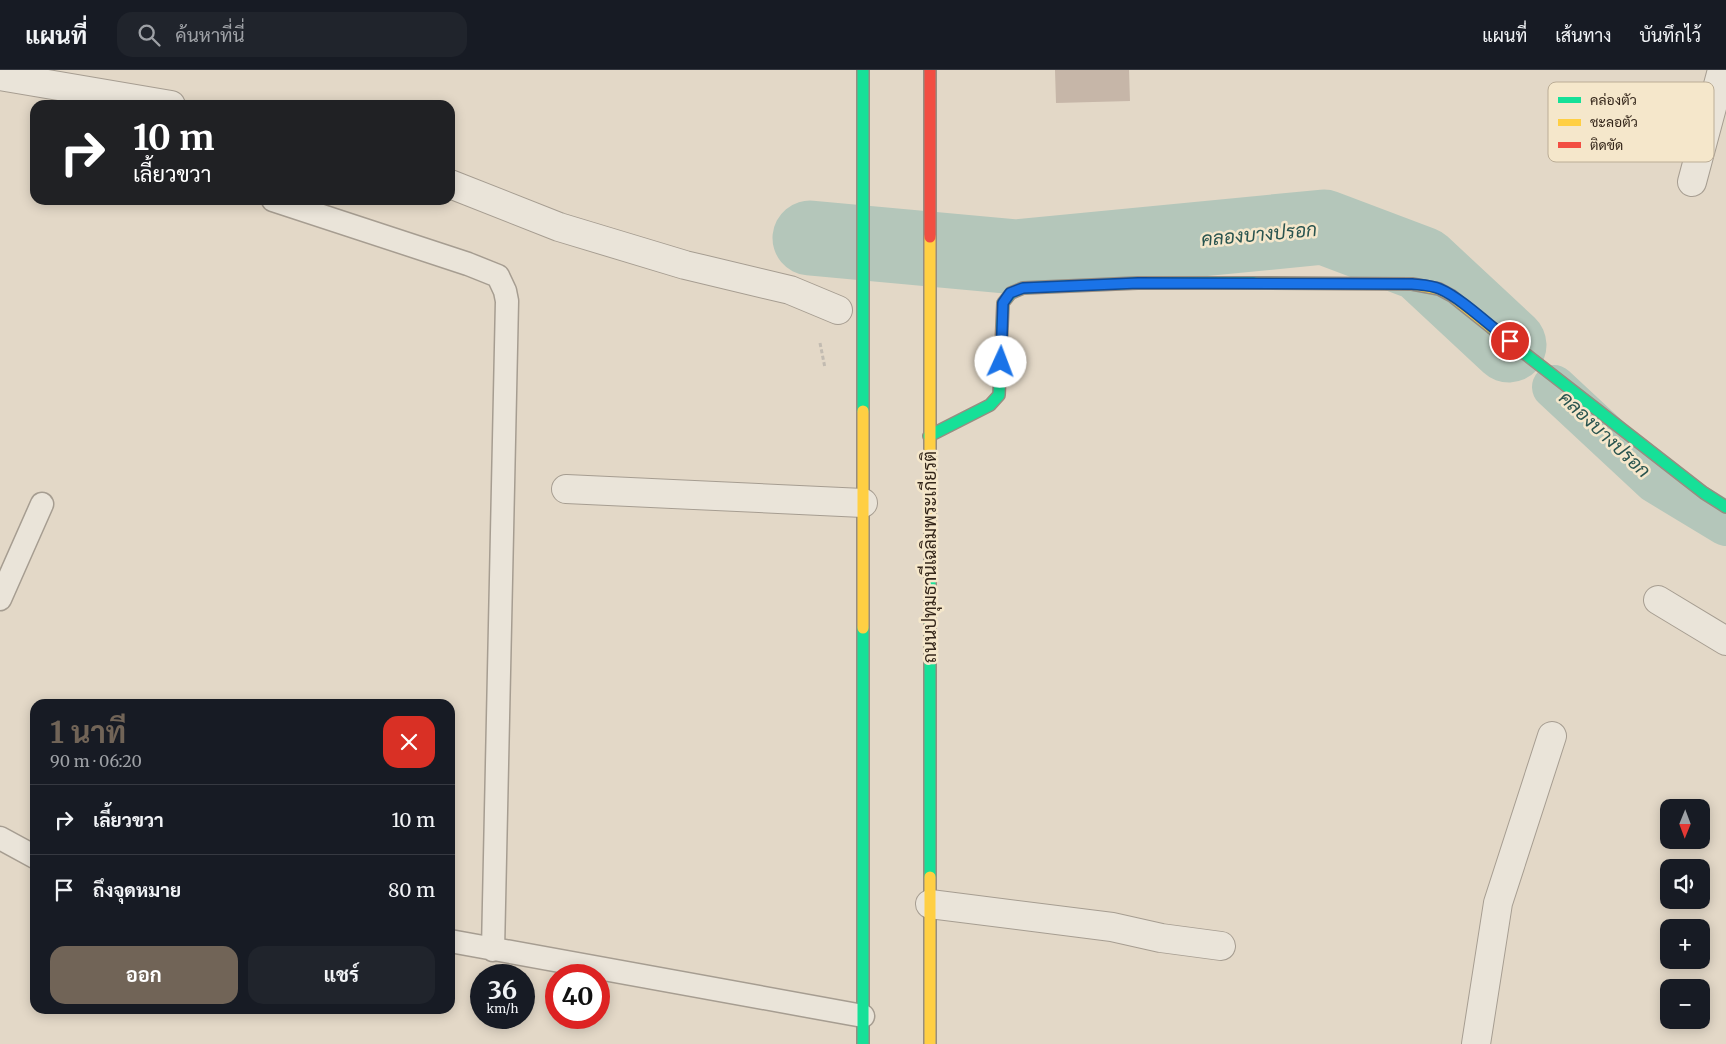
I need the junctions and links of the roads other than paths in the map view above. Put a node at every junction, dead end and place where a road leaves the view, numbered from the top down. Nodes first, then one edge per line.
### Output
1 (863, 70) edge
2 (930, 70) edge
3 (1722, 70) edge
4 (0, 76) edge
5 (142, 100) edge
6 (1714, 100) edge
7 (1697, 162) edge
8 (1692, 182) dead end
9 (455, 186) edge
10 (288, 205) edge
11 (838, 310) dead end
12 (929, 436) junction
13 (566, 489) dead end
14 (863, 503) junction
15 (42, 504) dead end
16 (1726, 506) edge
17 (0, 599) edge
18 (1658, 600) dead end
19 (1726, 641) edge
20 (1552, 736) dead end
21 (0, 838) edge
22 (30, 854) edge
23 (930, 904) junction
24 (455, 943) edge
25 (1221, 946) dead end
26 (493, 950) junction
27 (863, 1016) junction
28 (863, 1044) edge
29 (930, 1044) edge
30 (1476, 1044) edge

1 - 14 main road
2 - 12 main road, ถนนปทุมธานีเฉลิมพระเกียรติ
3 - 6 street
4 - 5 street
7 - 8 street
9 - 11 street
10 - 26 lane
12 - 16 main road
12 - 23 main road, ถนนปทุมธานีเฉลิมพระเกียรติ
13 - 14 street
14 - 27 main road
15 - 17 lane
18 - 19 street
20 - 30 street
21 - 22 lane
23 - 25 street
23 - 29 main road, ถนนปทุมธานีเฉลิมพระเกียรติ
24 - 26 lane
26 - 27 lane
27 - 28 main road

